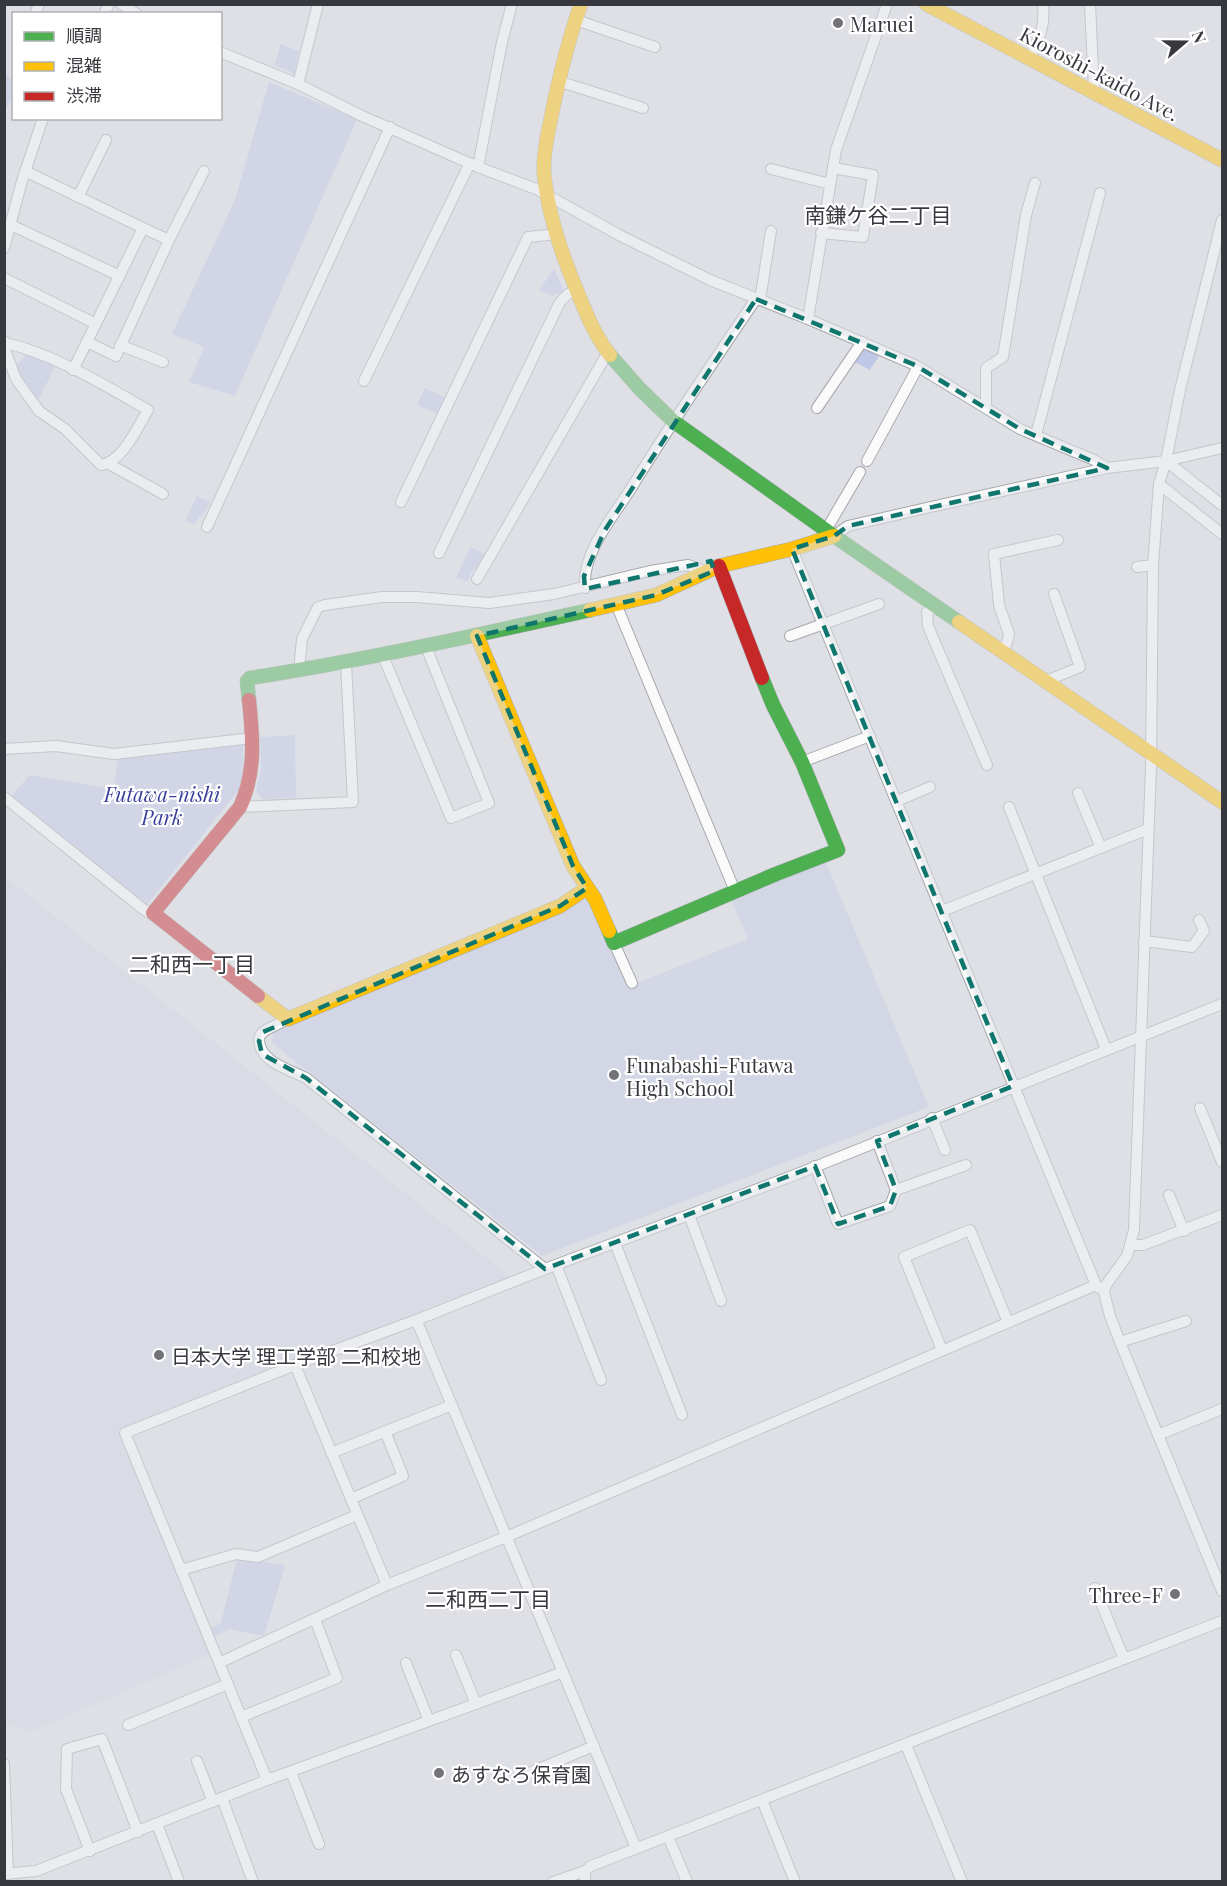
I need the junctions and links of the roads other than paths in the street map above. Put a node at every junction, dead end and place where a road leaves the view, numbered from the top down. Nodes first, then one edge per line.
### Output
1 (121, 4) edge
2 (318, 4) edge
3 (512, 4) edge
4 (581, 4) edge
5 (887, 4) edge
6 (926, 4) edge
7 (1043, 4) edge
8 (1090, 4) edge
9 (134, 12) edge
10 (576, 20) junction
11 (655, 47) dead end
12 (222, 52) edge
13 (1029, 57) junction
14 (558, 81) junction
15 (298, 84) junction
16 (1094, 92) junction
17 (643, 108) dead end
18 (42, 120) edge
19 (390, 127) junction
20 (105, 140) dead end
21 (1222, 160) edge
22 (474, 165) junction
23 (833, 168) junction
24 (771, 170) dead end
25 (25, 171) junction
26 (204, 171) dead end
27 (1035, 183) dead end
28 (830, 184) junction
29 (1100, 193) dead end
30 (548, 196) junction
31 (78, 197) junction
32 (1222, 220) edge
33 (10, 225) junction
34 (143, 228) junction
35 (771, 231) dead end
36 (821, 233) junction
37 (557, 234) junction
38 (169, 240) junction
39 (4, 248) edge
40 (120, 276) junction
41 (4, 278) edge
42 (577, 291) junction
43 (758, 299) junction
44 (808, 319) junction
45 (96, 324) junction
46 (5, 342) edge
47 (87, 342) junction
48 (862, 342) junction
49 (120, 345) junction
50 (608, 352) junction
51 (163, 362) dead end
52 (918, 367) junction
53 (73, 370) junction
54 (16, 379) junction
55 (364, 381) dead end
56 (4, 385) edge
57 (986, 407) junction
58 (817, 408) dead end
59 (673, 421) junction
60 (1036, 435) junction
61 (1222, 448) edge
62 (867, 461) dead end
63 (1166, 461) junction
64 (109, 464) junction
65 (1107, 468) junction
66 (860, 472) dead end
67 (1159, 484) junction
68 (163, 494) dead end
69 (401, 502) dead end
70 (1222, 505) edge
71 (207, 527) dead end
72 (830, 533) junction
73 (1222, 534) edge
74 (1058, 540) dead end
75 (792, 549) junction
76 (439, 553) dead end
77 (1154, 565) junction
78 (1137, 567) dead end
79 (712, 569) junction
80 (477, 579) dead end
81 (585, 588) junction
82 (1054, 594) dead end
83 (616, 604) junction
84 (879, 604) dead end
85 (936, 606) junction
86 (822, 624) junction
87 (477, 636) junction
88 (790, 636) dead end
89 (426, 647) junction
90 (1002, 651) junction
91 (383, 656) junction
92 (346, 663) junction
93 (299, 670) junction
94 (1046, 681) junction
95 (870, 736) junction
96 (252, 738) junction
97 (4, 748) edge
98 (1150, 752) junction
99 (802, 762) junction
100 (987, 765) dead end
101 (930, 787) dead end
102 (1078, 793) dead end
103 (4, 797) edge
104 (897, 801) junction
105 (1222, 802) edge
106 (240, 807) junction
107 (1009, 807) dead end
108 (1148, 829) junction
109 (1101, 848) junction
110 (1036, 874) junction
111 (587, 888) junction
112 (735, 891) junction
113 (942, 912) junction
114 (154, 916) junction
115 (1199, 920) dead end
116 (1144, 941) junction
117 (614, 943) junction
118 (632, 983) dead end
119 (1222, 1004) edge
120 (288, 1019) junction
121 (1141, 1036) junction
122 (1106, 1049) junction
123 (1013, 1086) junction
124 (1200, 1108) dead end
125 (932, 1118) junction
126 (877, 1141) junction
127 (945, 1150) dead end
128 (1222, 1162) edge
129 (966, 1165) dead end
130 (815, 1166) junction
131 (896, 1190) junction
132 (1169, 1195) dead end
133 (689, 1215) junction
134 (1222, 1215) edge
135 (1184, 1231) junction
136 (615, 1243) junction
137 (1130, 1245) junction
138 (556, 1265) junction
139 (545, 1269) junction
140 (1100, 1288) junction
141 (721, 1301) dead end
142 (419, 1319) junction
143 (1186, 1321) dead end
144 (1008, 1322) junction
145 (1120, 1342) junction
146 (942, 1350) junction
147 (295, 1365) junction
148 (601, 1380) dead end
149 (452, 1405) junction
150 (1222, 1409) edge
151 (682, 1415) dead end
152 (385, 1431) junction
153 (1158, 1435) junction
154 (332, 1453) junction
155 (351, 1499) junction
156 (357, 1515) junction
157 (506, 1537) junction
158 (181, 1570) junction
159 (387, 1586) junction
160 (1095, 1588) dead end
161 (1222, 1591) edge
162 (315, 1618) junction
163 (1222, 1621) edge
164 (456, 1655) dead end
165 (1124, 1659) junction
166 (219, 1663) junction
167 (406, 1663) dead end
168 (563, 1672) junction
169 (228, 1684) junction
170 (476, 1704) junction
171 (241, 1717) junction
172 (429, 1721) junction
173 (128, 1725) dead end
174 (906, 1745) junction
175 (594, 1746) junction
176 (197, 1761) dead end
177 (4, 1764) edge
178 (291, 1772) junction
179 (521, 1776) dead end
180 (267, 1780) junction
181 (218, 1800) junction
182 (762, 1800) junction
183 (157, 1824) junction
184 (138, 1832) junction
185 (668, 1836) junction
186 (319, 1844) dead end
187 (636, 1848) junction
188 (90, 1851) junction
189 (6, 1874) edge
190 (38, 1876) edge
191 (585, 1876) edge
192 (179, 1881) edge
193 (253, 1881) edge
194 (553, 1881) edge
195 (687, 1881) edge
196 (795, 1881) edge
197 (962, 1881) edge

1 - 9 street
2 - 15 street
3 - 22 street
4 - 10 street
5 - 23 street
6 - 13 street, Kioroshi-kaido Ave.
7 - 13 street
8 - 16 street
10 - 11 street
10 - 14 street
12 - 15 street
13 - 16 street, Kioroshi-kaido Ave.
14 - 17 street
14 - 30 street
15 - 19 street
16 - 21 street, Kioroshi-kaido Ave.
18 - 25 street
19 - 22 street
19 - 71 street
20 - 31 street
22 - 30 street
22 - 55 street
23 - 28 street
23 - 36 street
24 - 28 street
25 - 31 street
25 - 33 street
26 - 38 street
27 - 57 street
28 - 36 street
29 - 60 street
30 - 37 street
30 - 43 street
31 - 34 street
32 - 63 street
33 - 39 street
33 - 40 street
34 - 38 street
34 - 40 street
35 - 43 street
36 - 44 street
37 - 42 street
37 - 69 street
38 - 49 street
40 - 45 street
41 - 45 street
42 - 50 street
42 - 76 street
43 - 44 street
43 - 59 street
44 - 48 street
45 - 47 street
46 - 53 street
46 - 54 street
47 - 49 street
47 - 53 street
48 - 52 street
48 - 58 street
49 - 51 street
50 - 59 street
50 - 80 street
52 - 57 street
52 - 62 street
53 - 64 street
54 - 56 street
54 - 64 street
57 - 60 street
59 - 72 street
59 - 81 street
60 - 65 street
61 - 63 street
63 - 65 street
63 - 67 street
63 - 70 street
64 - 68 street
65 - 72 street
66 - 72 street
67 - 73 street
67 - 77 street
72 - 75 street
72 - 85 street
74 - 90 street
75 - 79 street
75 - 86 street
77 - 78 street
77 - 98 street
79 - 81 street
79 - 83 street
79 - 99 street
81 - 93 street
82 - 94 street
83 - 87 street
83 - 112 street
84 - 86 street
85 - 90 street
85 - 100 street
86 - 88 street
86 - 95 street
87 - 89 street
87 - 111 street
89 - 91 street
89 - 91 street
90 - 94 street
91 - 92 street
92 - 93 street
92 - 106 street
93 - 96 street
94 - 98 street
95 - 99 street
95 - 104 street
96 - 97 street
96 - 106 street
98 - 105 street
98 - 108 street
99 - 112 street
101 - 104 street
102 - 109 street
103 - 114 street
104 - 113 street
106 - 114 street
107 - 110 street
108 - 109 street
108 - 116 street
109 - 110 street
110 - 113 street
110 - 122 street
111 - 117 street
111 - 120 street
112 - 117 street
113 - 123 street
114 - 120 street
115 - 116 street
116 - 121 street
117 - 118 street
119 - 121 street
120 - 139 street
121 - 122 street
121 - 137 street
122 - 123 street
123 - 125 street
123 - 140 street
124 - 128 street
125 - 126 street
125 - 127 street
126 - 130 street
126 - 131 street
129 - 131 street
130 - 131 street
130 - 133 street
132 - 135 street
133 - 136 street
133 - 141 street
134 - 135 street
135 - 137 street
136 - 138 street
136 - 151 street
137 - 140 street
138 - 139 street
138 - 148 street
139 - 142 street
140 - 144 street
140 - 145 street
142 - 147 street
142 - 149 street
143 - 145 street
144 - 146 street
144 - 146 street
145 - 153 street
146 - 157 street
147 - 154 street
147 - 158 street
149 - 152 street
149 - 157 street
150 - 153 street
152 - 154 street
152 - 155 street
153 - 161 street
154 - 155 street
155 - 156 street
156 - 158 street
156 - 159 street
157 - 159 street
157 - 168 street
158 - 166 street
159 - 162 street
160 - 165 street
162 - 166 street
162 - 171 street
163 - 165 street
164 - 170 street
165 - 174 street
166 - 169 street
167 - 172 street
168 - 170 street
168 - 175 street
169 - 171 street
169 - 173 street
170 - 172 street
171 - 180 street
172 - 178 street
174 - 182 street
174 - 197 street
175 - 179 street
175 - 187 street
176 - 181 street
177 - 189 street
178 - 180 street
178 - 186 street
180 - 181 street
181 - 183 street
181 - 193 street
182 - 185 street
182 - 196 street
183 - 184 street
183 - 192 street
184 - 188 street
184 - 188 street
185 - 187 street
185 - 195 street
187 - 191 street
188 - 190 street
189 - 190 street
191 - 194 street

